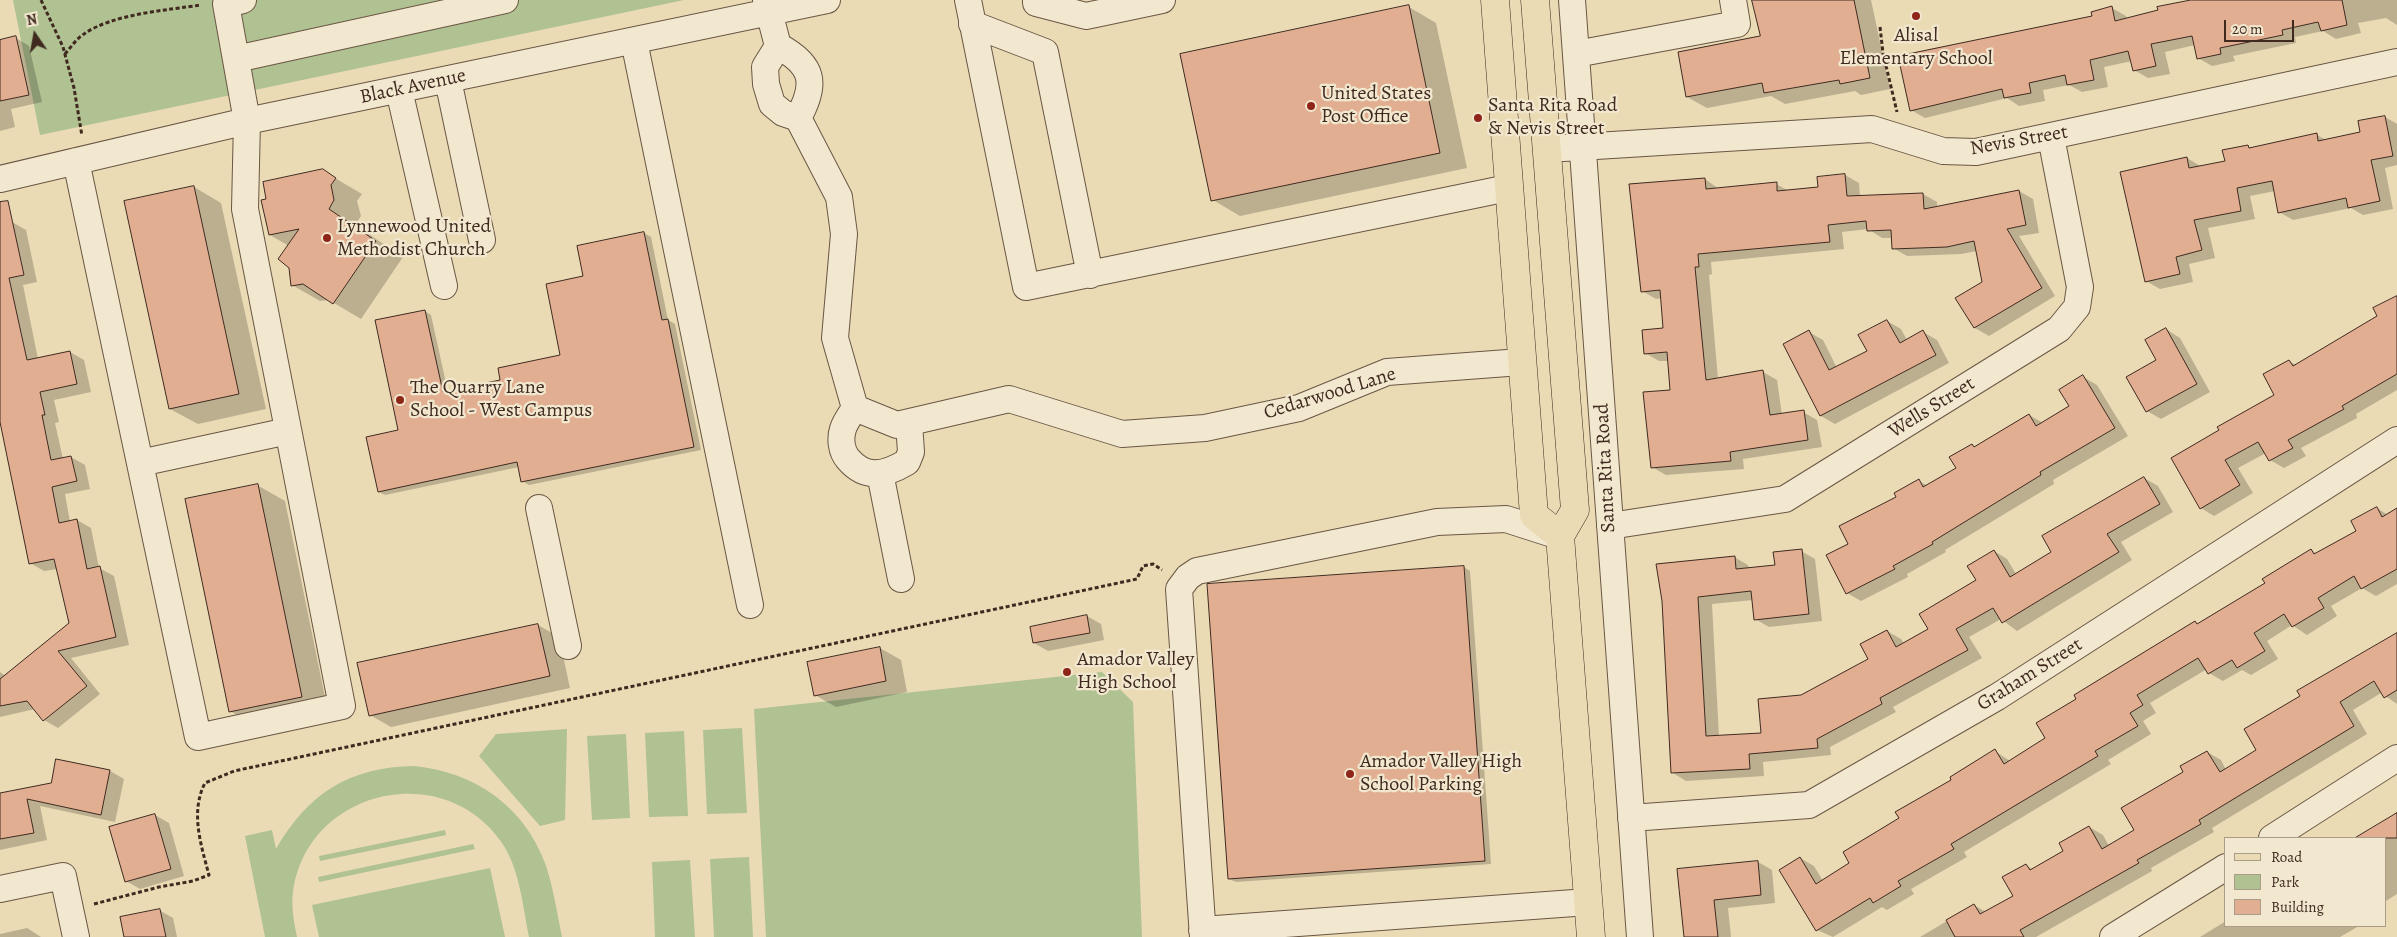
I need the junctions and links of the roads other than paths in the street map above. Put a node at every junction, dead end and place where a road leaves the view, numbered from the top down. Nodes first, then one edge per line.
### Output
1 (505, 0) edge
2 (827, 0) edge
3 (1162, 0) edge
4 (1495, 0) edge
5 (1535, 0) edge
6 (1572, 0) edge
7 (1733, 0) edge
8 (1041, 1) edge
9 (225, 2) edge
10 (767, 6) edge
11 (970, 12) edge
12 (634, 41) junction
13 (778, 46) junction
14 (1576, 54) junction
15 (236, 59) junction
16 (2397, 62) edge
17 (448, 80) junction
18 (399, 90) junction
19 (798, 118) junction
20 (247, 122) junction
21 (2051, 137) junction
22 (1584, 148) junction
23 (1547, 149) junction
24 (81, 160) junction
25 (0, 179) edge
26 (1508, 188) junction
27 (482, 240) dead end
28 (1090, 274) junction
29 (444, 286) dead end
30 (1564, 359) junction
31 (1521, 362) junction
32 (855, 408) junction
33 (909, 423) junction
34 (288, 431) junction
35 (2397, 440) edge
36 (140, 463) junction
37 (880, 473) junction
38 (539, 508) dead end
39 (1610, 526) junction
40 (1560, 536) junction
41 (901, 579) dead end
42 (750, 605) dead end
43 (568, 646) dead end
44 (2397, 758) edge
45 (1631, 818) junction
46 (2274, 837) edge
47 (2224, 868) edge
48 (0, 889) edge
49 (1588, 902) junction
50 (1202, 934) edge
51 (76, 937) edge
52 (1591, 937) edge
53 (1640, 937) edge
54 (2113, 937) edge

1 - 15 street
2 - 10 street, Black Avenue
3 - 8 street
4 - 26 main road
5 - 23 main road, Santa Rita Road
6 - 14 street, Santa Rita Road
7 - 14 street
9 - 15 street
10 - 12 street, Black Avenue
10 - 13 street
11 - 28 street
11 - 28 street
12 - 17 street, Black Avenue
12 - 42 street
13 - 19 street
13 - 19 street
14 - 22 street, Santa Rita Road
15 - 20 street
16 - 21 street, Nevis Street
17 - 18 street, Black Avenue
17 - 27 street
18 - 20 street, Black Avenue
18 - 29 street
19 - 32 street
20 - 24 street, Black Avenue
20 - 34 street
21 - 22 street, Nevis Street
21 - 39 street, Wells Street
22 - 23 street, Nevis Street
22 - 39 street, Santa Rita Road
23 - 30 main road, Santa Rita Road
24 - 25 street, Black Avenue
24 - 36 street
26 - 28 street
26 - 31 main road
30 - 31 main road
30 - 40 main road, Santa Rita Road
31 - 33 street, Cedarwood Lane
31 - 40 main road
32 - 33 street, Cedarwood Lane
32 - 37 street
33 - 37 street
34 - 36 street
34 - 36 street
35 - 45 street, Graham Street
37 - 41 street
38 - 43 street
39 - 45 street, Santa Rita Road
40 - 49 main road
40 - 50 street
44 - 46 street
45 - 53 street, Santa Rita Road
47 - 54 street
48 - 51 street
49 - 50 street
49 - 52 main road

